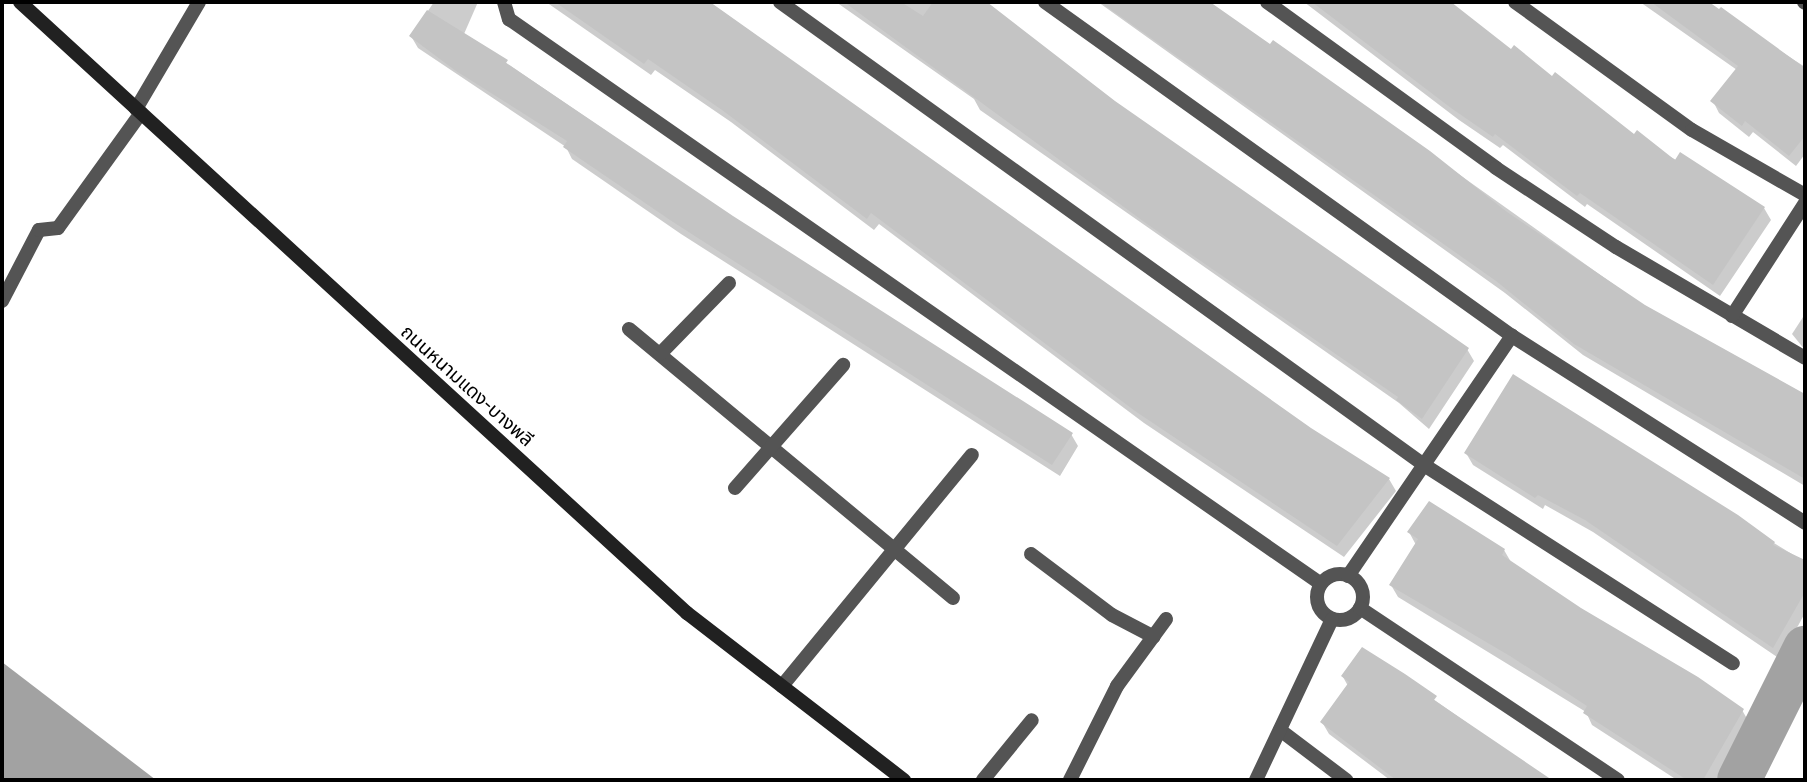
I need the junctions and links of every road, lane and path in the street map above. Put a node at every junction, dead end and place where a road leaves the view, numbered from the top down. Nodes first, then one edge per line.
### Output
1 (20, 2) edge
2 (199, 2) edge
3 (504, 2) edge
4 (780, 2) edge
5 (1045, 2) edge
6 (1267, 2) edge
7 (1515, 2) edge
8 (139, 111) junction
9 (1805, 195) edge
10 (1805, 203) edge
11 (729, 283) dead end
12 (2, 301) edge
13 (1732, 316) junction
14 (629, 329) dead end
15 (1512, 336) junction
16 (660, 354) junction
17 (1805, 358) edge
18 (843, 365) dead end
19 (774, 449) junction
20 (972, 455) dead end
21 (1424, 465) junction
22 (735, 488) dead end
23 (1805, 523) edge
24 (895, 549) junction
25 (1031, 554) dead end
26 (1348, 576) junction
27 (1321, 584) junction
28 (953, 598) dead end
29 (1360, 608) junction
30 (1166, 619) dead end
31 (1332, 619) junction
32 (1154, 637) junction
33 (1732, 663) dead end
34 (782, 686) junction
35 (1032, 720) dead end
36 (1279, 730) junction
37 (904, 780) edge
38 (983, 780) edge
39 (1070, 780) edge
40 (1256, 780) edge
41 (1346, 780) edge
42 (1618, 780) edge

1 - 8 main road, ถนนหนามแดง-บางพลี
2 - 8 street
3 - 27 street
4 - 21 street
5 - 15 street
6 - 13 street
7 - 9 street
8 - 12 street
8 - 34 main road, ถนนหนามแดง-บางพลี
10 - 13 street
11 - 16 street
13 - 17 street
14 - 16 street
15 - 21 street
15 - 23 street
16 - 19 street
18 - 19 street
19 - 22 street
19 - 24 street
20 - 24 street
21 - 26 street
21 - 33 street
24 - 28 street
24 - 34 street
25 - 32 street
26 - 27 street
26 - 29 street
27 - 31 street
29 - 31 street
29 - 42 street
30 - 32 street
31 - 36 street
32 - 39 street
34 - 37 main road, ถนนหนามแดง-บางพลี
35 - 38 street
36 - 40 street
36 - 41 street

